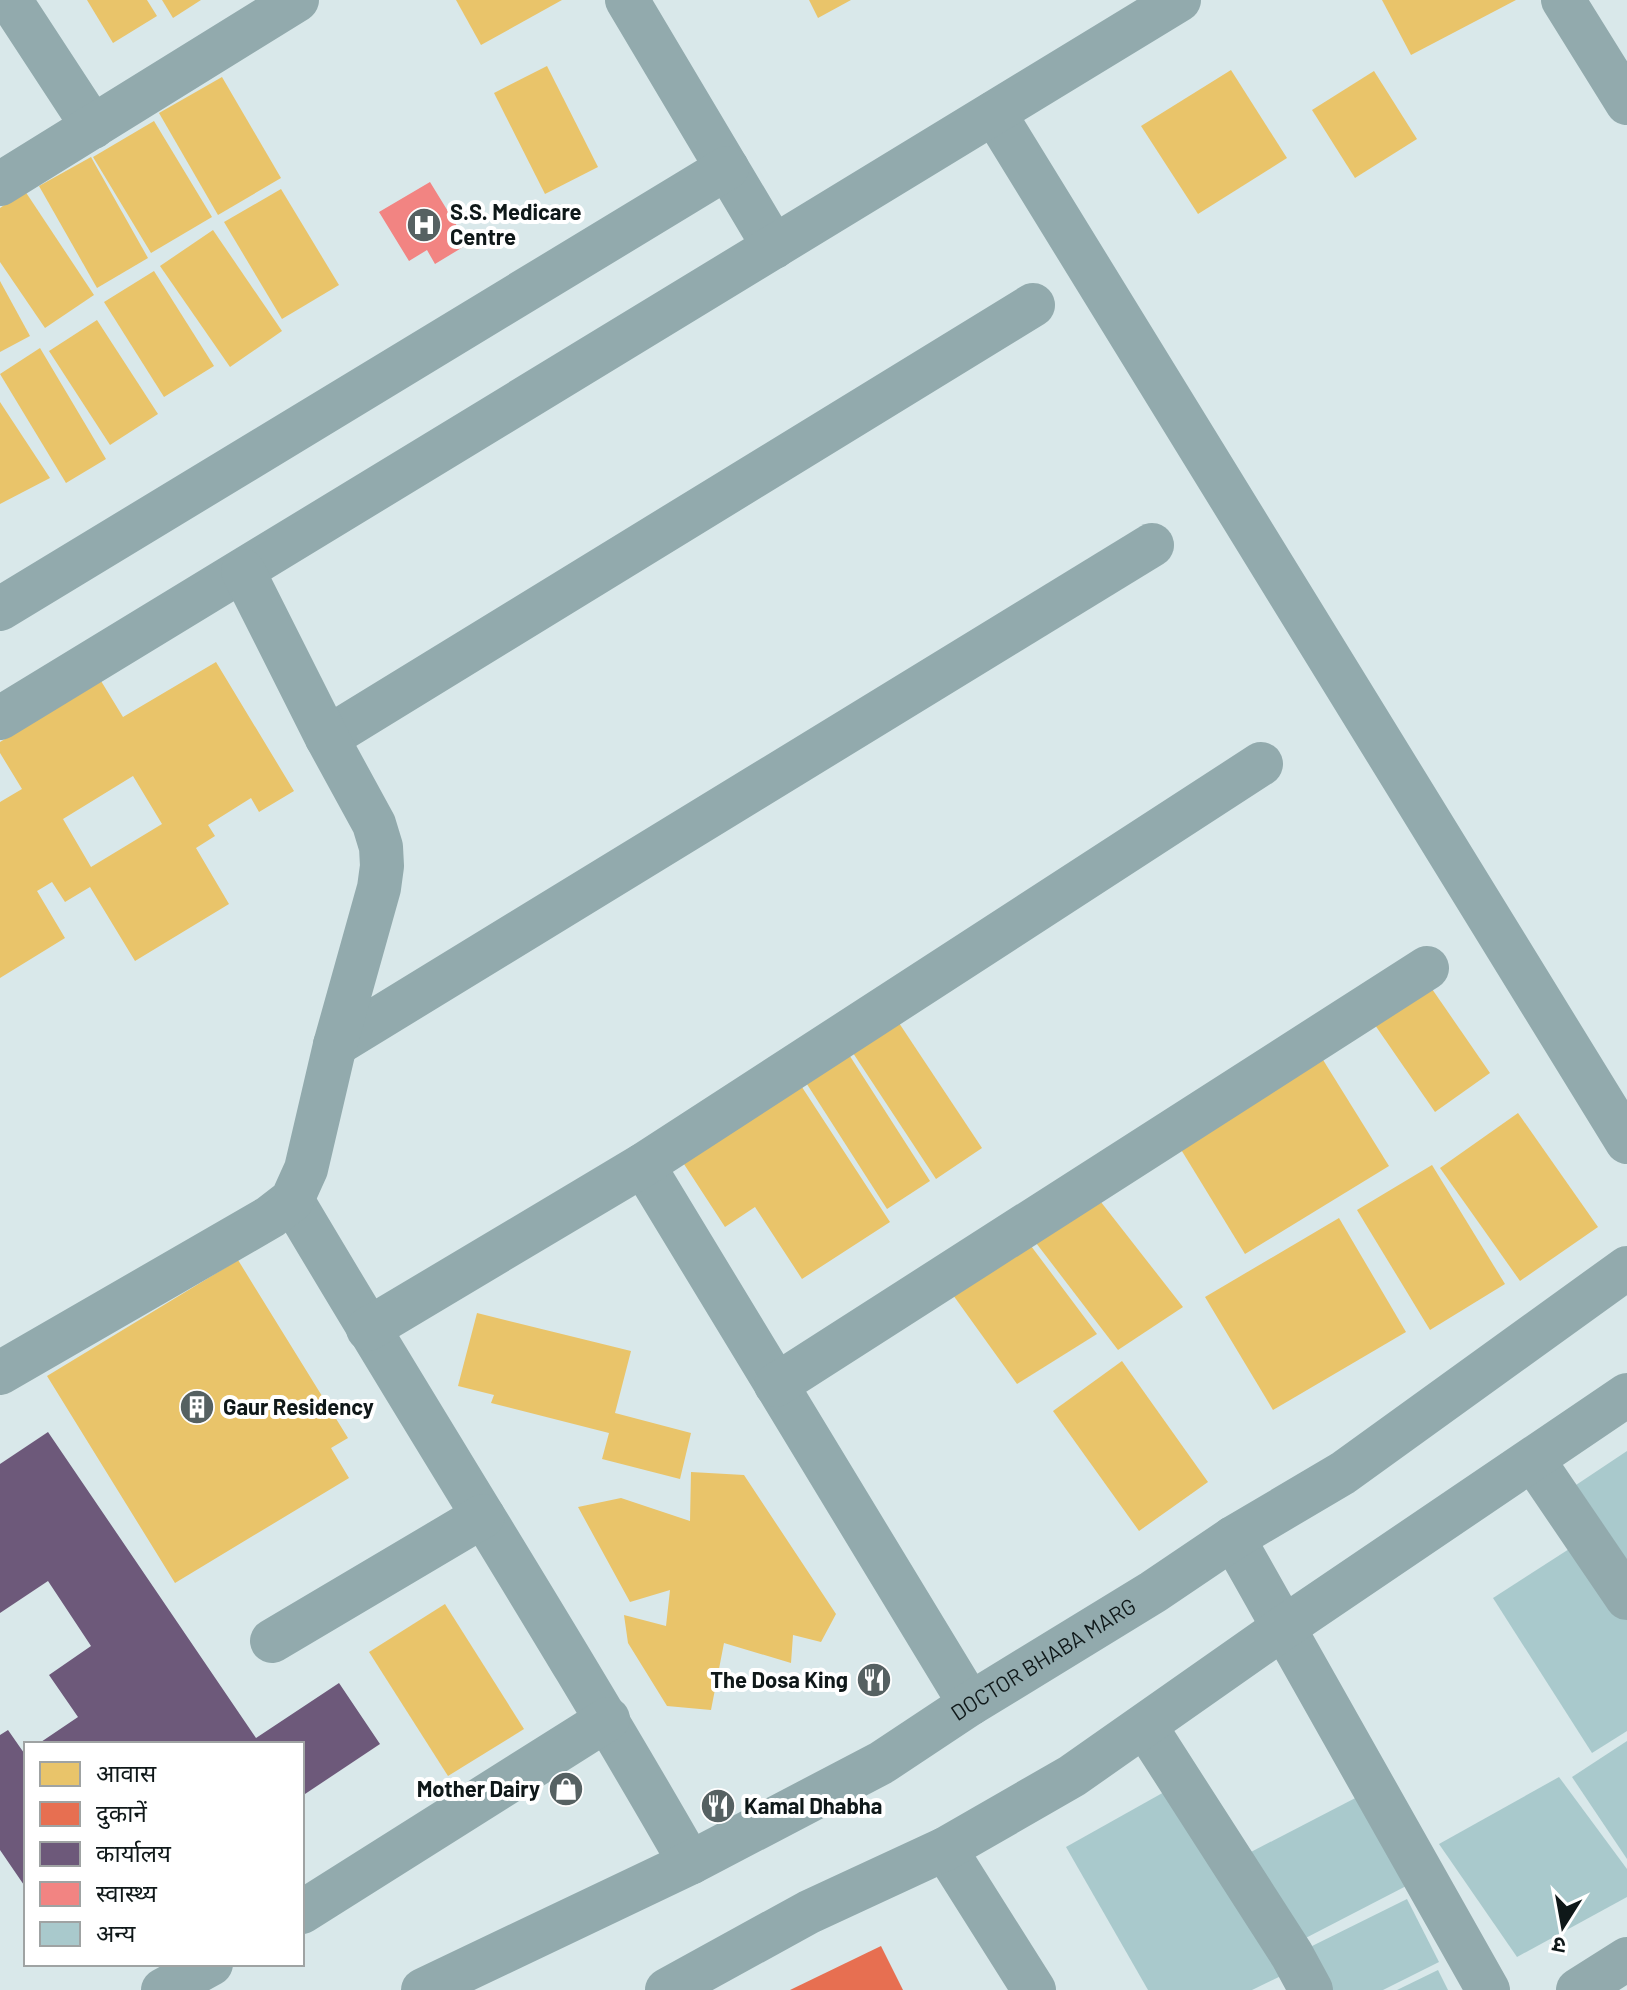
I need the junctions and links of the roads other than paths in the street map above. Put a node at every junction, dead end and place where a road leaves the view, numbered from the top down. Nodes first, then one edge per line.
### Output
1 (10, 0) edge
2 (297, 0) edge
3 (627, 0) edge
4 (1179, 0) edge
5 (1563, 0) edge
6 (1620, 75) edge
7 (994, 113) junction
8 (93, 127) junction
9 (727, 168) junction
10 (0, 184) edge
11 (774, 247) junction
12 (1033, 305) dead end
13 (1152, 545) dead end
14 (243, 571) junction
15 (0, 609) edge
16 (0, 718) edge
17 (327, 738) junction
18 (1261, 764) dead end
19 (1427, 968) dead end
20 (335, 1045) junction
21 (1627, 1142) edge
22 (643, 1165) junction
23 (292, 1200) junction
24 (1627, 1268) edge
25 (368, 1329) junction
26 (0, 1373) edge
27 (776, 1385) junction
28 (1627, 1395) edge
29 (1533, 1460) junction
30 (483, 1516) junction
31 (1233, 1538) junction
32 (1627, 1598) edge
33 (1283, 1628) junction
34 (272, 1641) dead end
35 (970, 1704) junction
36 (608, 1719) junction
37 (1145, 1726) junction
38 (945, 1849) junction
39 (690, 1863) junction
40 (304, 1911) edge
41 (1627, 1959) edge
42 (207, 1966) edge
43 (163, 1990) edge
44 (423, 1990) edge
45 (667, 1990) edge
46 (1034, 1990) edge
47 (1311, 1990) edge
48 (1488, 1990) edge
49 (1578, 1990) edge

1 - 8 street
2 - 8 street
3 - 9 street
4 - 7 street
5 - 6 street
7 - 11 street
7 - 21 street
8 - 10 street
9 - 11 street
9 - 15 street
11 - 14 street
12 - 17 street
13 - 20 street
14 - 16 street
14 - 17 street
17 - 20 street
18 - 22 street
19 - 27 street
20 - 23 street
22 - 25 street
22 - 27 street
23 - 25 street
23 - 26 street
24 - 31 street, DOCTOR BHABA MARG
25 - 30 street
27 - 35 street
28 - 29 street
29 - 32 street
29 - 33 street
30 - 34 street
30 - 36 street
31 - 33 street
31 - 35 street, DOCTOR BHABA MARG
33 - 37 street
33 - 48 street
35 - 39 street, DOCTOR BHABA MARG
36 - 39 street
36 - 40 street
37 - 38 street
37 - 47 street
38 - 45 street
38 - 46 street
39 - 44 street, DOCTOR BHABA MARG
41 - 49 street
42 - 43 street

